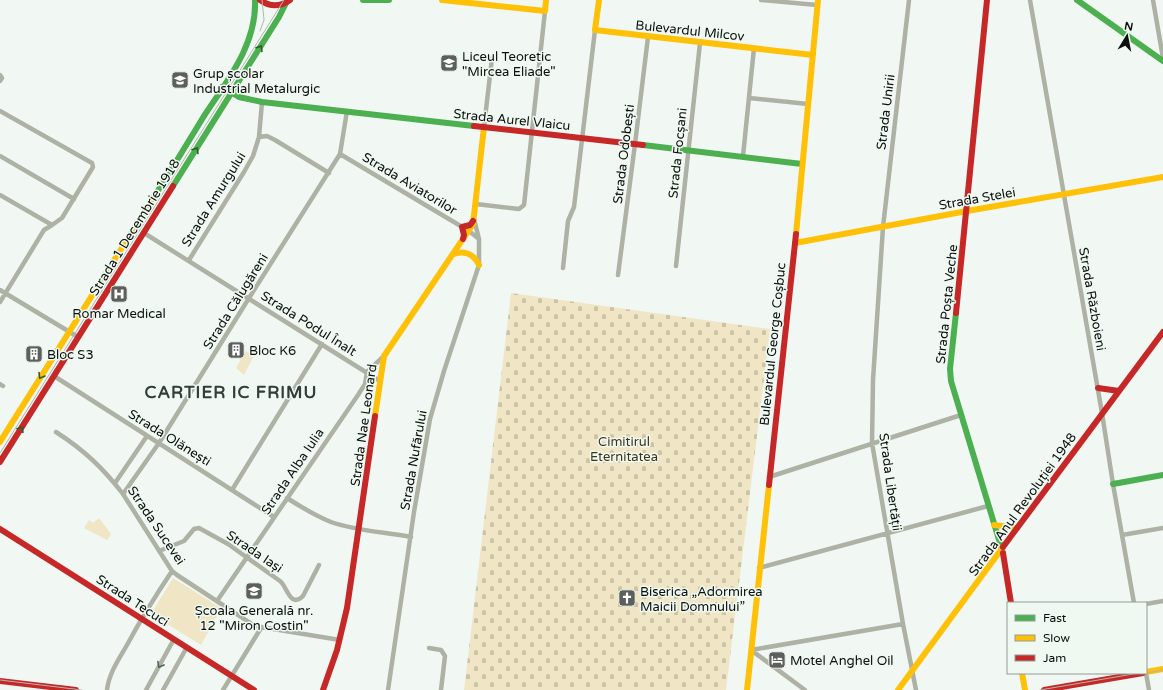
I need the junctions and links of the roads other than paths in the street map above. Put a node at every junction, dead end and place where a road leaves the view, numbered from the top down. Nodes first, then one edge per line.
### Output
1 (255, 0) edge
2 (260, 0) edge
3 (363, 0) edge
4 (389, 0) edge
5 (442, 0) edge
6 (546, 0) edge
7 (599, 0) edge
8 (761, 0) edge
9 (909, 0) edge
10 (987, 0) edge
11 (1030, 0) edge
12 (1077, 0) edge
13 (1153, 0) edge
14 (288, 2) edge
15 (817, 2) edge
16 (545, 11) junction
17 (595, 30) junction
18 (648, 37) junction
19 (700, 42) junction
20 (754, 48) junction
21 (812, 55) junction
22 (492, 58) dead end
23 (1163, 59) edge
24 (0, 75) edge
25 (0, 81) edge
26 (222, 87) junction
27 (232, 93) junction
28 (750, 98) junction
29 (262, 102) junction
30 (808, 104) junction
31 (0, 111) edge
32 (347, 112) junction
33 (484, 127) junction
34 (533, 133) junction
35 (259, 137) junction
36 (582, 138) junction
37 (635, 144) junction
38 (688, 150) junction
39 (340, 154) junction
40 (0, 156) edge
41 (743, 156) junction
42 (802, 164) junction
43 (329, 173) junction
44 (1163, 177) edge
45 (1063, 194) junction
46 (0, 195) edge
47 (74, 199) junction
48 (476, 204) junction
49 (967, 211) junction
50 (474, 220) junction
51 (52, 225) junction
52 (883, 226) junction
53 (462, 227) junction
54 (469, 231) junction
55 (144, 232) junction
56 (479, 239) junction
57 (463, 240) junction
58 (795, 243) junction
59 (454, 254) junction
60 (189, 260) junction
61 (479, 265) junction
62 (676, 266) dead end
63 (563, 268) dead end
64 (618, 275) dead end
65 (0, 290) edge
66 (6, 293) junction
67 (249, 298) junction
68 (0, 302) edge
69 (69, 331) junction
70 (1163, 332) edge
71 (78, 337) junction
72 (322, 344) junction
73 (384, 356) junction
74 (367, 372) junction
75 (54, 376) junction
76 (380, 381) junction
77 (1098, 388) junction
78 (1119, 391) junction
79 (1102, 414) junction
80 (961, 415) junction
81 (56, 432) dead end
82 (147, 436) junction
83 (0, 442) edge
84 (159, 443) junction
85 (872, 444) junction
86 (0, 462) edge
87 (1163, 475) edge
88 (769, 477) junction
89 (114, 483) junction
90 (1113, 484) junction
91 (232, 490) junction
92 (123, 494) junction
93 (287, 498) junction
94 (988, 506) junction
95 (274, 517) junction
96 (994, 526) junction
97 (359, 528) junction
98 (1017, 528) junction
99 (1163, 528) edge
100 (0, 529) edge
101 (887, 534) junction
102 (1122, 535) junction
103 (411, 537) junction
104 (1002, 549) junction
105 (159, 551) junction
106 (247, 557) junction
107 (319, 565) dead end
108 (759, 568) junction
109 (172, 571) junction
110 (217, 601) junction
111 (1163, 601) edge
112 (1011, 602) edge
113 (1134, 602) edge
114 (1147, 604) edge
115 (141, 618) junction
116 (904, 624) junction
117 (261, 628) junction
118 (174, 639) junction
119 (340, 640) junction
120 (187, 648) junction
121 (429, 648) dead end
122 (751, 650) junction
123 (912, 669) junction
124 (1163, 669) edge
125 (1147, 673) edge
126 (1022, 674) edge
127 (1137, 674) edge
128 (1146, 674) edge
129 (231, 676) junction
130 (328, 678) junction
131 (0, 681) edge
132 (76, 690) edge
133 (107, 690) edge
134 (146, 690) edge
135 (163, 690) edge
136 (222, 690) edge
137 (254, 690) edge
138 (322, 690) edge
139 (329, 690) edge
140 (388, 690) edge
141 (441, 690) edge
142 (747, 690) edge
143 (805, 690) edge
144 (898, 690) edge
145 (916, 690) edge
146 (1025, 690) edge
147 (1044, 690) edge
148 (1149, 690) edge

1 - 26 main road, Strada 1 Decembrie 1918
2 - 14 main road
3 - 4 main road
5 - 16 main road
6 - 16 main road
7 - 17 main road
8 - 15 street
9 - 52 street, Strada Unirii
10 - 49 main road, Strada Poșta Veche
11 - 45 street, Strada Războieni
12 - 23 main road
13 - 23 street
27 -> 14 main road, Strada 1 Decembrie 1918
15 - 21 main road, Bulevardul George Coșbuc
16 - 34 street
17 - 18 main road, Bulevardul Milcov
17 - 36 street
18 - 19 main road, Bulevardul Milcov
18 - 37 street, Strada Odobești
19 - 20 main road, Bulevardul Milcov
19 - 38 street, Strada Focșani
20 - 21 main road, Bulevardul Milcov
20 - 28 street
21 - 30 main road, Bulevardul George Coșbuc
22 - 33 street
24 - 25 street
26 - 27 main road, Strada Aurel Vlaicu
26 - 69 main road, Strada 1 Decembrie 1918
27 - 29 main road, Strada Aurel Vlaicu
55 -> 27 main road, Strada 1 Decembrie 1918
28 - 30 street
28 - 41 street
29 - 32 main road, Strada Aurel Vlaicu
29 - 35 street, Strada Amurgului
30 - 42 main road, Bulevardul George Coșbuc
31 - 47 street
32 - 33 main road, Strada Aurel Vlaicu
32 - 39 street, Strada Călugăreni
33 - 34 main road, Strada Aurel Vlaicu
33 - 48 main road, Strada Nae Leonard
34 - 36 main road, Strada Aurel Vlaicu
34 - 48 street
35 - 43 street
35 - 60 street, Strada Amurgului
36 - 37 main road, Strada Aurel Vlaicu
36 - 63 street
37 - 38 main road, Strada Aurel Vlaicu
37 - 64 street, Strada Odobești
38 - 41 main road, Strada Aurel Vlaicu
38 - 62 street, Strada Focșani
39 - 43 street, Strada Călugăreni
39 - 53 street, Strada Aviatorilor
40 - 47 street
41 - 42 main road, Strada Aurel Vlaicu
42 - 58 main road, Bulevardul George Coșbuc
43 - 67 street, Strada Călugăreni
44 - 45 main road, Strada Stelei
45 - 49 main road, Strada Stelei
45 - 77 street, Strada Războieni
46 - 51 street
47 - 51 street
48 - 50 main road, Strada Nae Leonard
49 - 52 main road, Strada Stelei
49 - 80 main road, Strada Poșta Veche
50 - 53 main road
50 - 54 main road, Strada Nae Leonard
50 - 56 street, Strada Nufărului
51 - 66 street
52 - 58 main road, Strada Stelei
52 - 85 street, Strada Libertății
53 - 54 street, Strada Aviatorilor
53 - 57 main road
54 - 56 street
54 - 57 main road, Strada Nae Leonard
55 - 60 street, Strada Podul Înalt
55 - 71 main road, Strada 1 Decembrie 1918
56 - 61 street, Strada Nufărului
57 - 59 main road, Strada Nae Leonard
58 - 88 main road, Bulevardul George Coșbuc
59 - 61 main road
59 - 73 main road, Strada Nae Leonard
60 - 67 street, Strada Podul Înalt
61 - 103 street, Strada Nufărului
65 - 66 street
66 - 68 street
66 - 69 street
67 - 72 street, Strada Podul Înalt
67 - 84 street, Strada Călugăreni
69 - 71 street
69 -> 83 main road, Strada 1 Decembrie 1918
70 - 78 main road, Strada Anul Revoluției 1948
71 - 75 main road, Strada 1 Decembrie 1918
72 - 74 street, Strada Podul Înalt
72 - 91 street
73 - 74 street, Strada Alba Iulia
73 - 76 main road, Strada Nae Leonard
74 - 76 street, Strada Podul Înalt
74 - 93 street, Strada Alba Iulia
75 - 82 street, Strada Olănești
86 -> 75 main road, Strada 1 Decembrie 1918
76 - 97 main road, Strada Nae Leonard
77 - 78 main road
77 - 79 street, Strada Războieni
78 - 79 main road, Strada Anul Revoluției 1948
79 - 90 street, Strada Războieni
79 - 98 main road, Strada Anul Revoluției 1948
80 - 85 street
80 - 94 main road, Strada Poșta Veche
81 - 89 street, Strada Sucevei
82 - 84 street, Strada Olănești
82 - 89 street
84 - 91 street, Strada Olănești
84 - 92 street, Strada Călugăreni
85 - 88 street
85 - 101 street, Strada Libertății
87 - 90 main road
88 - 108 main road, Bulevardul George Coșbuc
89 - 92 street, Strada Sucevei
90 - 102 street, Strada Războieni
91 - 95 street, Strada Olănești
92 - 105 street, Strada Sucevei
93 - 95 street, Strada Alba Iulia
93 - 97 street
94 - 96 main road, Strada Poșta Veche
94 - 101 street
95 - 106 street, Strada Alba Iulia
96 - 98 main road
96 - 104 main road, Strada Poșta Veche
97 - 103 street
97 - 119 main road, Strada Nae Leonard
98 - 104 main road, Strada Anul Revoluției 1948
99 - 102 street
100 - 115 main road, Strada Tecuci
101 - 108 street
101 - 116 street, Strada Libertății
102 - 113 street, Strada Războieni
103 - 140 street, Strada Nufărului
104 - 112 main road, Strada Poșta Veche
104 - 123 main road, Strada Anul Revoluției 1948
105 - 106 street, Strada Iași
105 - 109 street, Strada Sucevei
106 - 107 street, Strada Iași
106 - 110 street, Strada Alba Iulia
108 - 122 main road, Bulevardul George Coșbuc
109 - 110 street, Strada Sucevei
109 - 115 street
110 - 117 street, Strada Sucevei
111 - 114 street
115 - 118 main road, Strada Tecuci
115 - 133 street
116 - 122 street
116 - 123 street, Strada Libertății
117 - 119 street, Strada Sucevei
117 - 129 street
118 - 120 main road, Strada Tecuci
118 -> 134 street
119 - 130 main road, Strada Nae Leonard
120 - 129 main road, Strada Tecuci
120 - 135 street
121 - 141 street
122 - 142 main road, Bulevardul George Coșbuc
122 - 143 street
123 - 144 main road, Strada Anul Revoluției 1948
123 - 145 street, Strada Libertății
124 - 125 main road
126 - 146 main road
127 - 147 main road
128 - 148 street
129 - 136 street
129 - 137 main road, Strada Tecuci
130 - 138 main road, Strada Nae Leonard
130 - 139 main road, Strada Nae Leonard
131 - 132 main road

